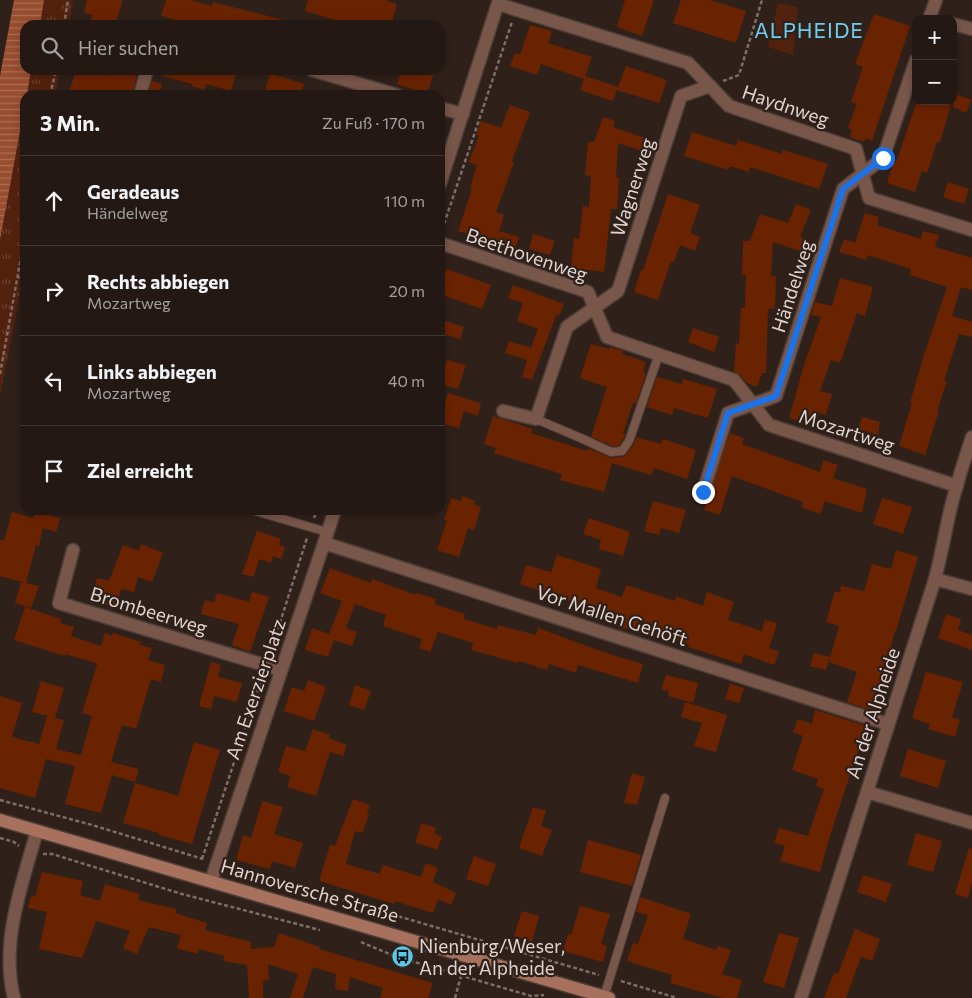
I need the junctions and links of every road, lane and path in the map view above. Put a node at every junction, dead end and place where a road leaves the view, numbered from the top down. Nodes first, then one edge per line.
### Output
1 (68, 0) edge
2 (762, 0) edge
3 (936, 0) edge
4 (498, 2) edge
5 (516, 10) junction
6 (933, 15) edge
7 (65, 20) edge
8 (957, 25) edge
9 (972, 29) edge
10 (912, 72) edge
11 (55, 75) edge
12 (329, 75) edge
13 (146, 76) edge
14 (710, 86) junction
15 (51, 90) edge
16 (142, 90) edge
17 (380, 90) edge
18 (445, 109) edge
19 (463, 114) junction
20 (445, 169) edge
21 (863, 174) junction
22 (445, 221) edge
23 (972, 230) edge
24 (445, 245) edge
25 (20, 265) edge
26 (18, 277) joint
27 (594, 308) junction
28 (659, 354) junction
29 (0, 374) edge
30 (753, 404) junction
31 (503, 411) dead end
32 (536, 419) junction
33 (972, 437) edge
34 (957, 486) junction
35 (703, 492) dead end
36 (269, 515) edge
37 (315, 515) edge
38 (333, 515) edge
39 (311, 527) junction
40 (326, 537) junction
41 (73, 550) dead end
42 (934, 578) junction
43 (972, 589) edge
44 (266, 665) junction
45 (281, 670) junction
46 (888, 724) junction
47 (867, 792) junction
48 (665, 798) dead end
49 (0, 800) edge
50 (0, 820) edge
51 (972, 822) edge
52 (37, 831) junction
53 (0, 838) edge
54 (31, 851) junction
55 (202, 858) junction
56 (216, 863) junction
57 (211, 881) junction
58 (329, 932) dead end
59 (357, 940) dead end
60 (461, 976) junction
61 (610, 978) junction
62 (550, 994) dead end
63 (606, 997) edge
64 (14, 998) edge
65 (455, 998) edge
66 (677, 998) edge
67 (801, 998) edge

1 - 7 path
2 - 14 path
3 - 6 street
4 - 5 street, Haydnweg
4 - 19 street
5 - 14 street, Haydnweg
5 - 22 path
8 - 9 street
10 - 21 street, Händelweg
11 - 15 path
12 - 17 street
13 - 16 street
14 - 21 street, Haydnweg
14 - 27 street, Wagnerweg
18 - 19 street
19 - 20 street
21 - 23 street
21 - 30 street, Händelweg
24 - 27 street, Beethovenweg
25 - 26 path
26 - 29 path
27 - 28 street, Beethovenweg
27 - 32 street, Beethovenweg
28 - 30 street, Beethovenweg
28 - 32 lane
30 - 34 street, Mozartweg
30 - 35 street
31 - 32 street
33 - 34 street, An der Alpheide
34 - 42 street, An der Alpheide
36 - 39 lane
37 - 39 path
38 - 40 street, Am Exerzierplatz
39 - 40 lane
39 - 44 path
40 - 45 street, Am Exerzierplatz
40 - 46 street, Vor Mallen Gehöft
41 - 44 street, Brombeerweg
42 - 43 street
42 - 46 street, An der Alpheide
44 - 45 street, Brombeerweg
44 - 55 path
45 - 56 street, Am Exerzierplatz
46 - 47 street, An der Alpheide
47 - 51 street
47 - 67 street, An der Alpheide
48 - 61 lane
49 - 55 path
50 - 52 street, Hannoversche Straße
52 - 54 street
52 - 57 street, Hannoversche Straße
53 - 54 path
54 - 58 path
54 - 64 street
55 - 56 path
56 - 57 street, Am Exerzierplatz
56 - 61 path
57 - 63 street, Hannoversche Straße
59 - 60 path
60 - 62 path
60 - 65 path
61 - 63 lane
61 - 66 path

